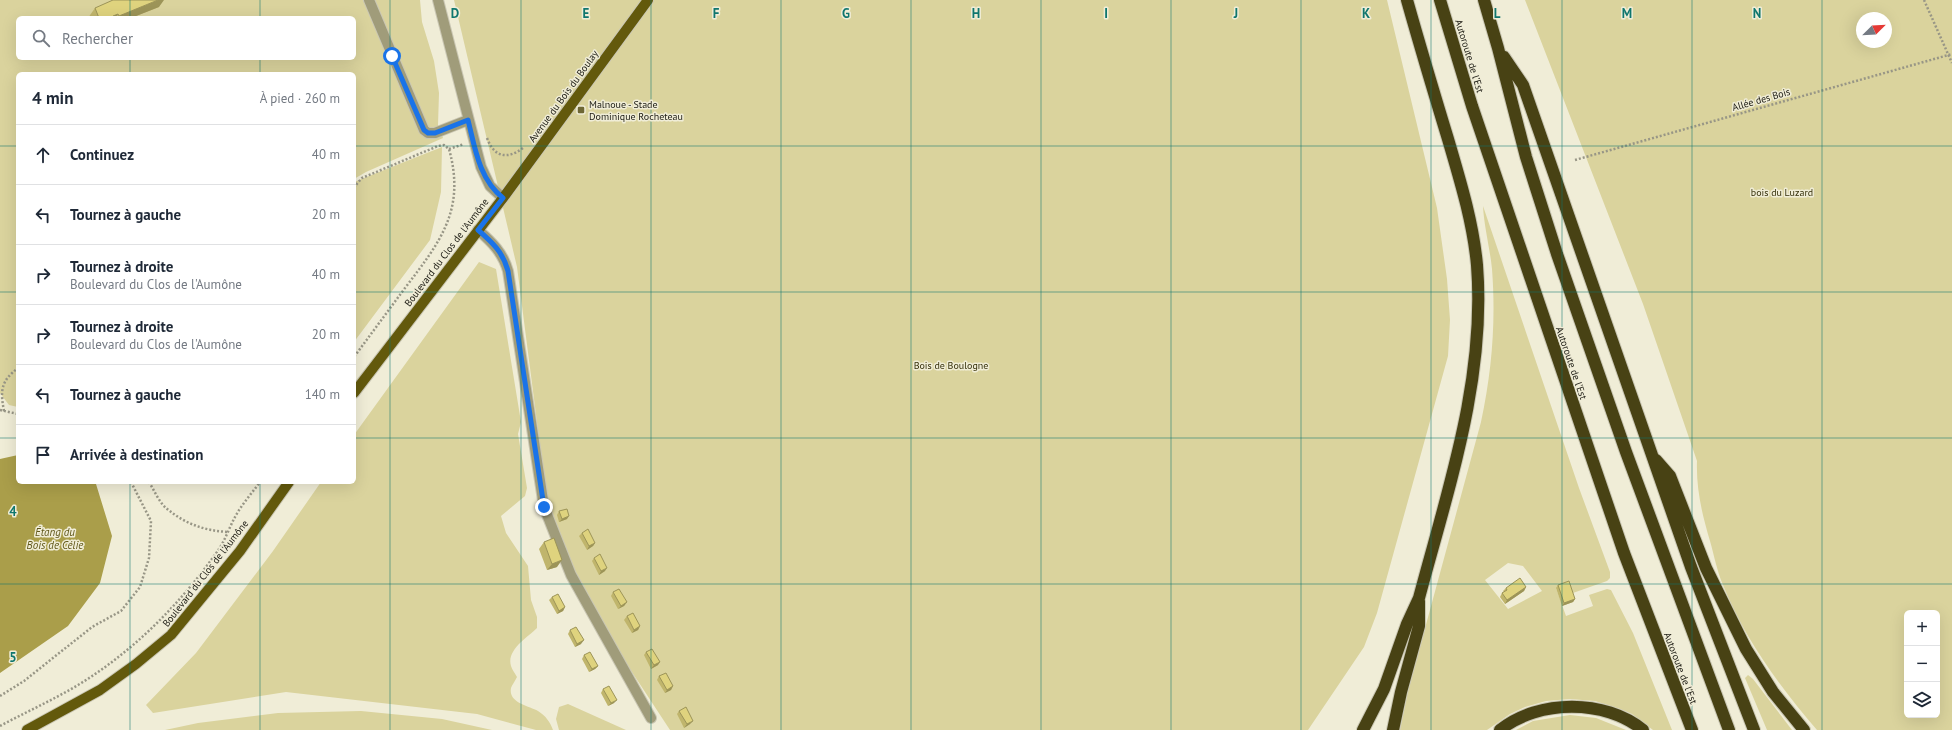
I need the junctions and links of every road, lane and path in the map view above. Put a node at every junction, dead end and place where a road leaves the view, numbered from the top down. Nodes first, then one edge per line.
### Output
1 (369, 0) edge
2 (438, 0) edge
3 (1407, 0) edge
4 (1440, 0) edge
5 (1484, 0) edge
6 (1924, 0) edge
7 (646, 4) edge
8 (1498, 48) junction
9 (1952, 54) edge
10 (1948, 55) junction
11 (1952, 64) edge
12 (468, 120) junction
13 (487, 137) dead end
14 (527, 146) dead end
15 (1575, 160) dead end
16 (356, 185) edge
17 (503, 198) junction
18 (478, 230) junction
19 (356, 354) edge
20 (16, 369) edge
21 (356, 390) edge
22 (2, 411) edge
23 (16, 414) edge
24 (1651, 454) junction
25 (132, 484) edge
26 (150, 484) edge
27 (259, 484) edge
28 (288, 484) edge
29 (229, 532) junction
30 (1419, 598) junction
31 (0, 696) edge
32 (651, 718) dead end
33 (0, 726) edge
34 (27, 730) edge
35 (1363, 730) edge
36 (1393, 730) edge
37 (1500, 730) edge
38 (1644, 730) edge
39 (1692, 730) edge
40 (1729, 730) edge
41 (1754, 730) edge
42 (1804, 730) edge

1 - 12 street
2 - 12 street, Boulevard du Clos de l'Aumône
3 - 30 highway
4 - 39 highway, Autoroute de l’Est
5 - 8 highway
6 - 10 path
7 - 17 main road, Avenue du Bois du Boulay
8 - 24 highway
8 - 40 highway
9 - 10 path, Allée des Bois
10 - 11 path
10 - 15 path, Allée des Bois
12 - 17 street, Boulevard du Clos de l'Aumône
13 - 14 path
16 - 19 path
17 - 18 main road, Boulevard du Clos de l'Aumône
18 - 21 main road, Boulevard du Clos de l'Aumône
18 - 32 street
20 - 22 path
22 - 23 path
24 - 41 highway
24 - 42 highway
25 - 31 path
26 - 29 path
27 - 29 path
28 - 34 main road, Boulevard du Clos de l'Aumône
29 - 33 path
30 - 35 highway
30 - 36 highway
37 - 38 highway

